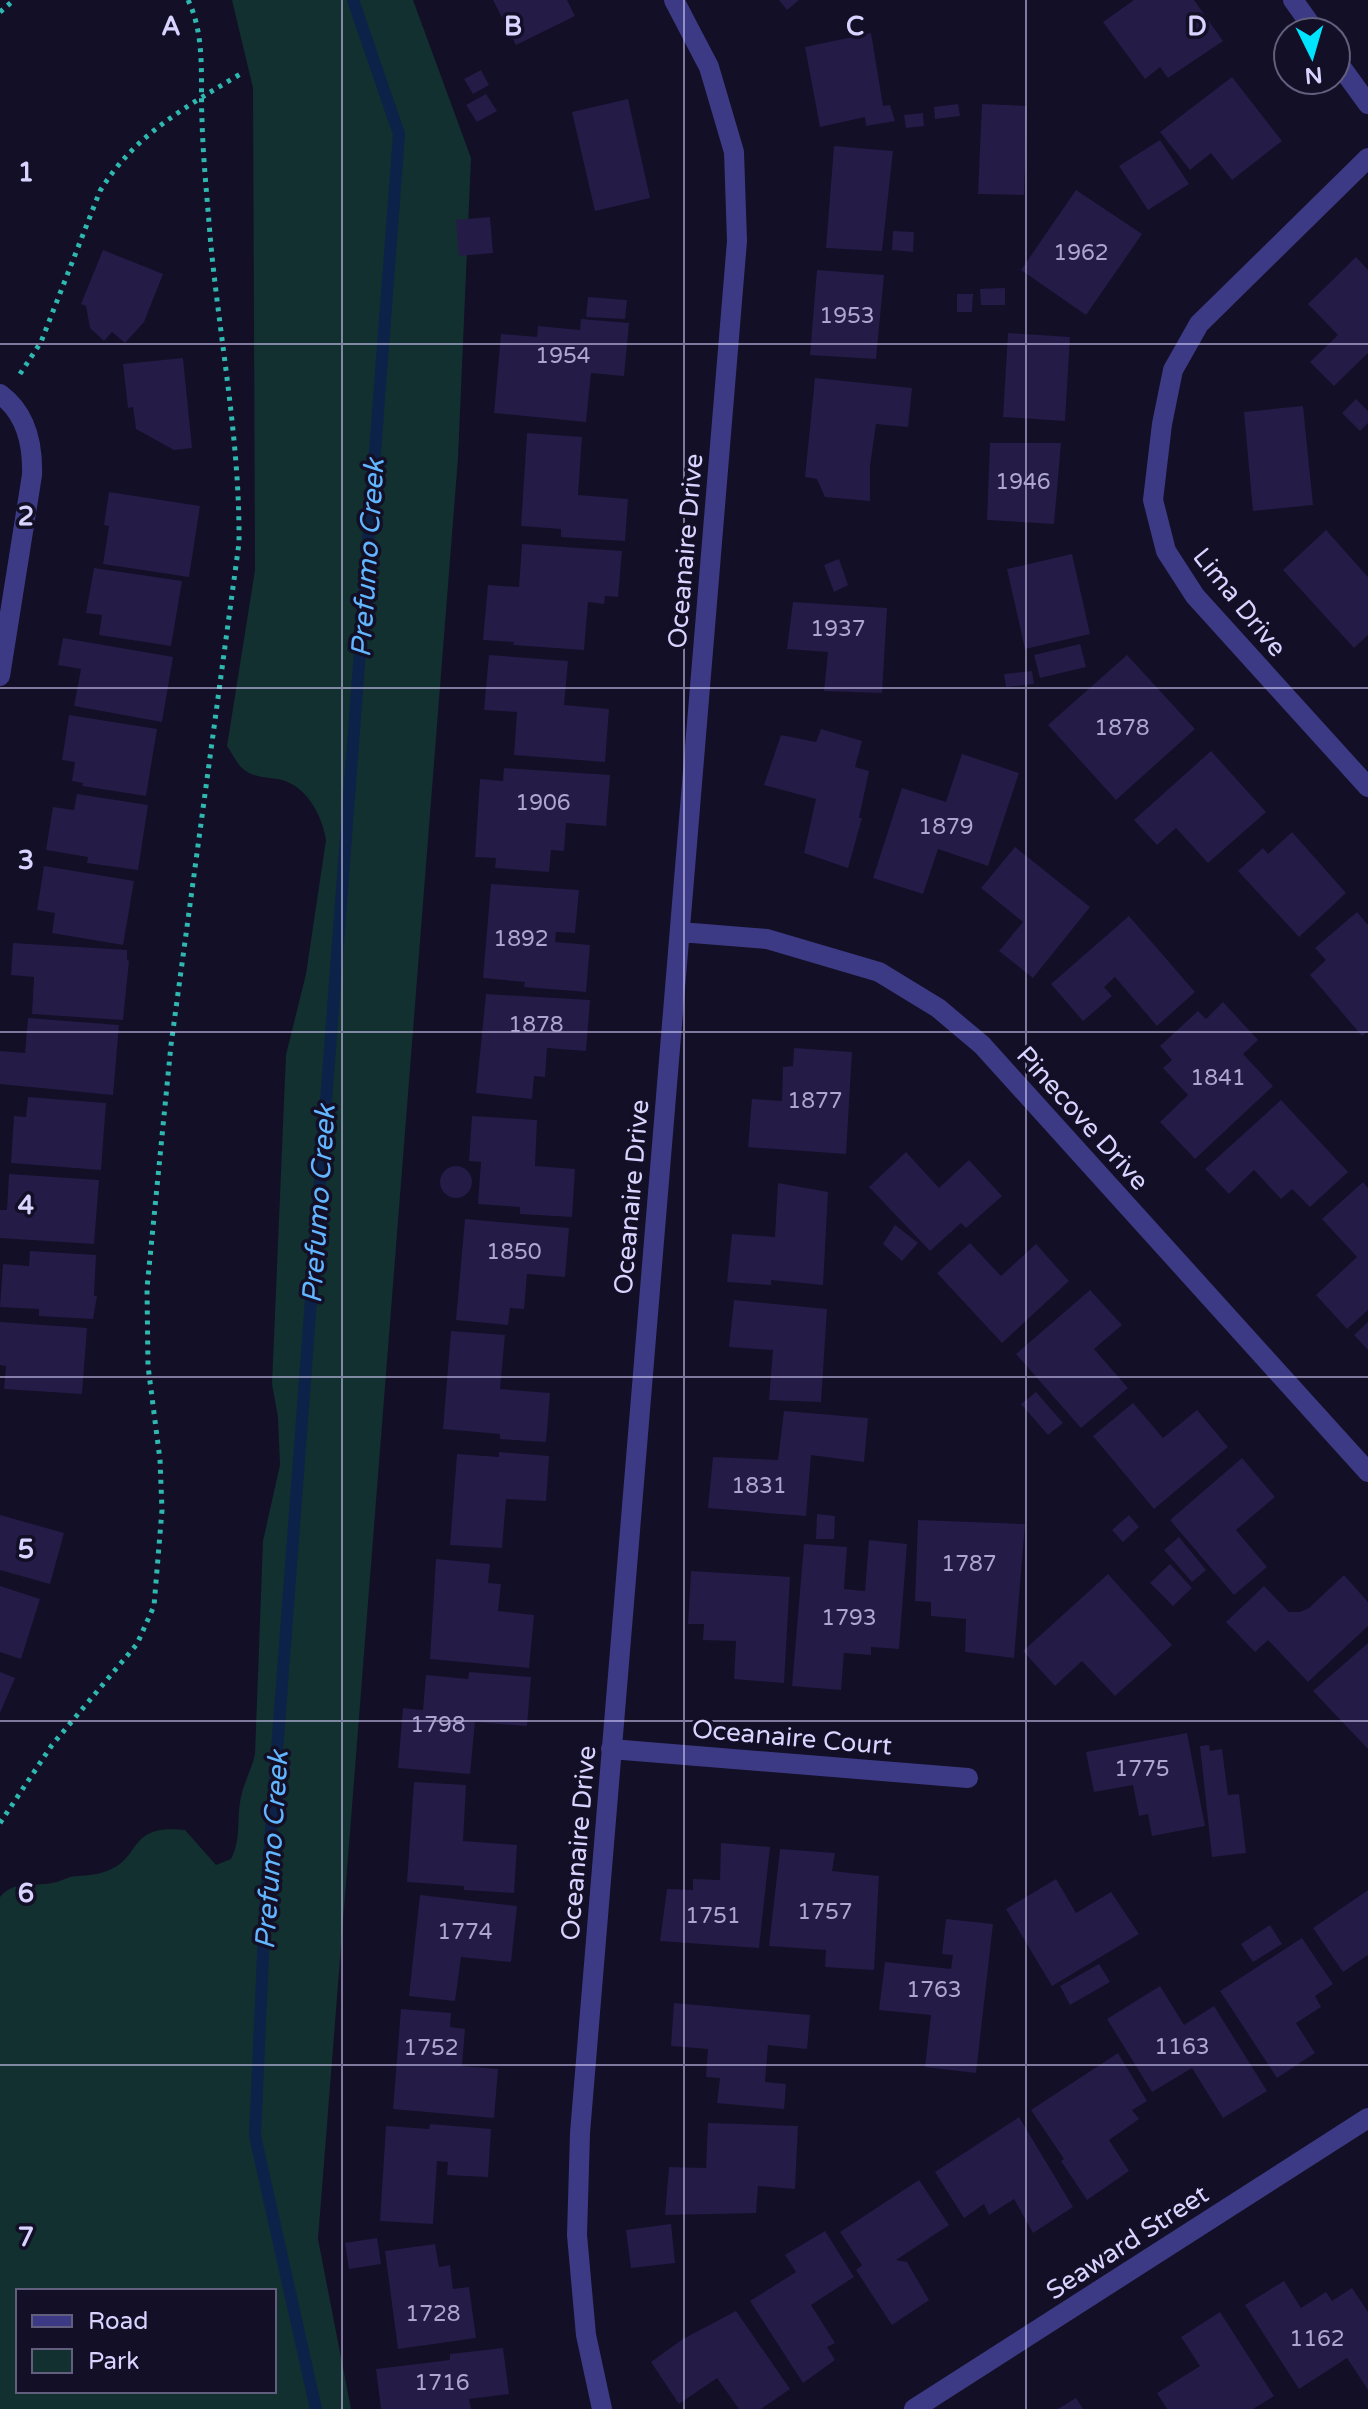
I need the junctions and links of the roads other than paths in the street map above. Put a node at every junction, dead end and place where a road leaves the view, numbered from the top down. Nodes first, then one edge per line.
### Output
1 (674, 0) edge
2 (1352, 82) edge
3 (1368, 104) edge
4 (1368, 158) edge
5 (2, 396) edge
6 (0, 676) edge
7 (1368, 787) edge
8 (680, 932) junction
9 (1368, 1472) edge
10 (611, 1749) junction
11 (968, 1778) dead end
12 (1368, 2118) edge
13 (602, 2409) edge
14 (914, 2409) edge

1 - 8 street, Oceanaire Drive
2 - 3 street
4 - 7 street, Lima Drive
5 - 6 street
8 - 9 street, Pinecove Drive
8 - 10 street, Oceanaire Drive
10 - 11 street, Oceanaire Court
10 - 13 street, Oceanaire Drive
12 - 14 street, Seaward Street

